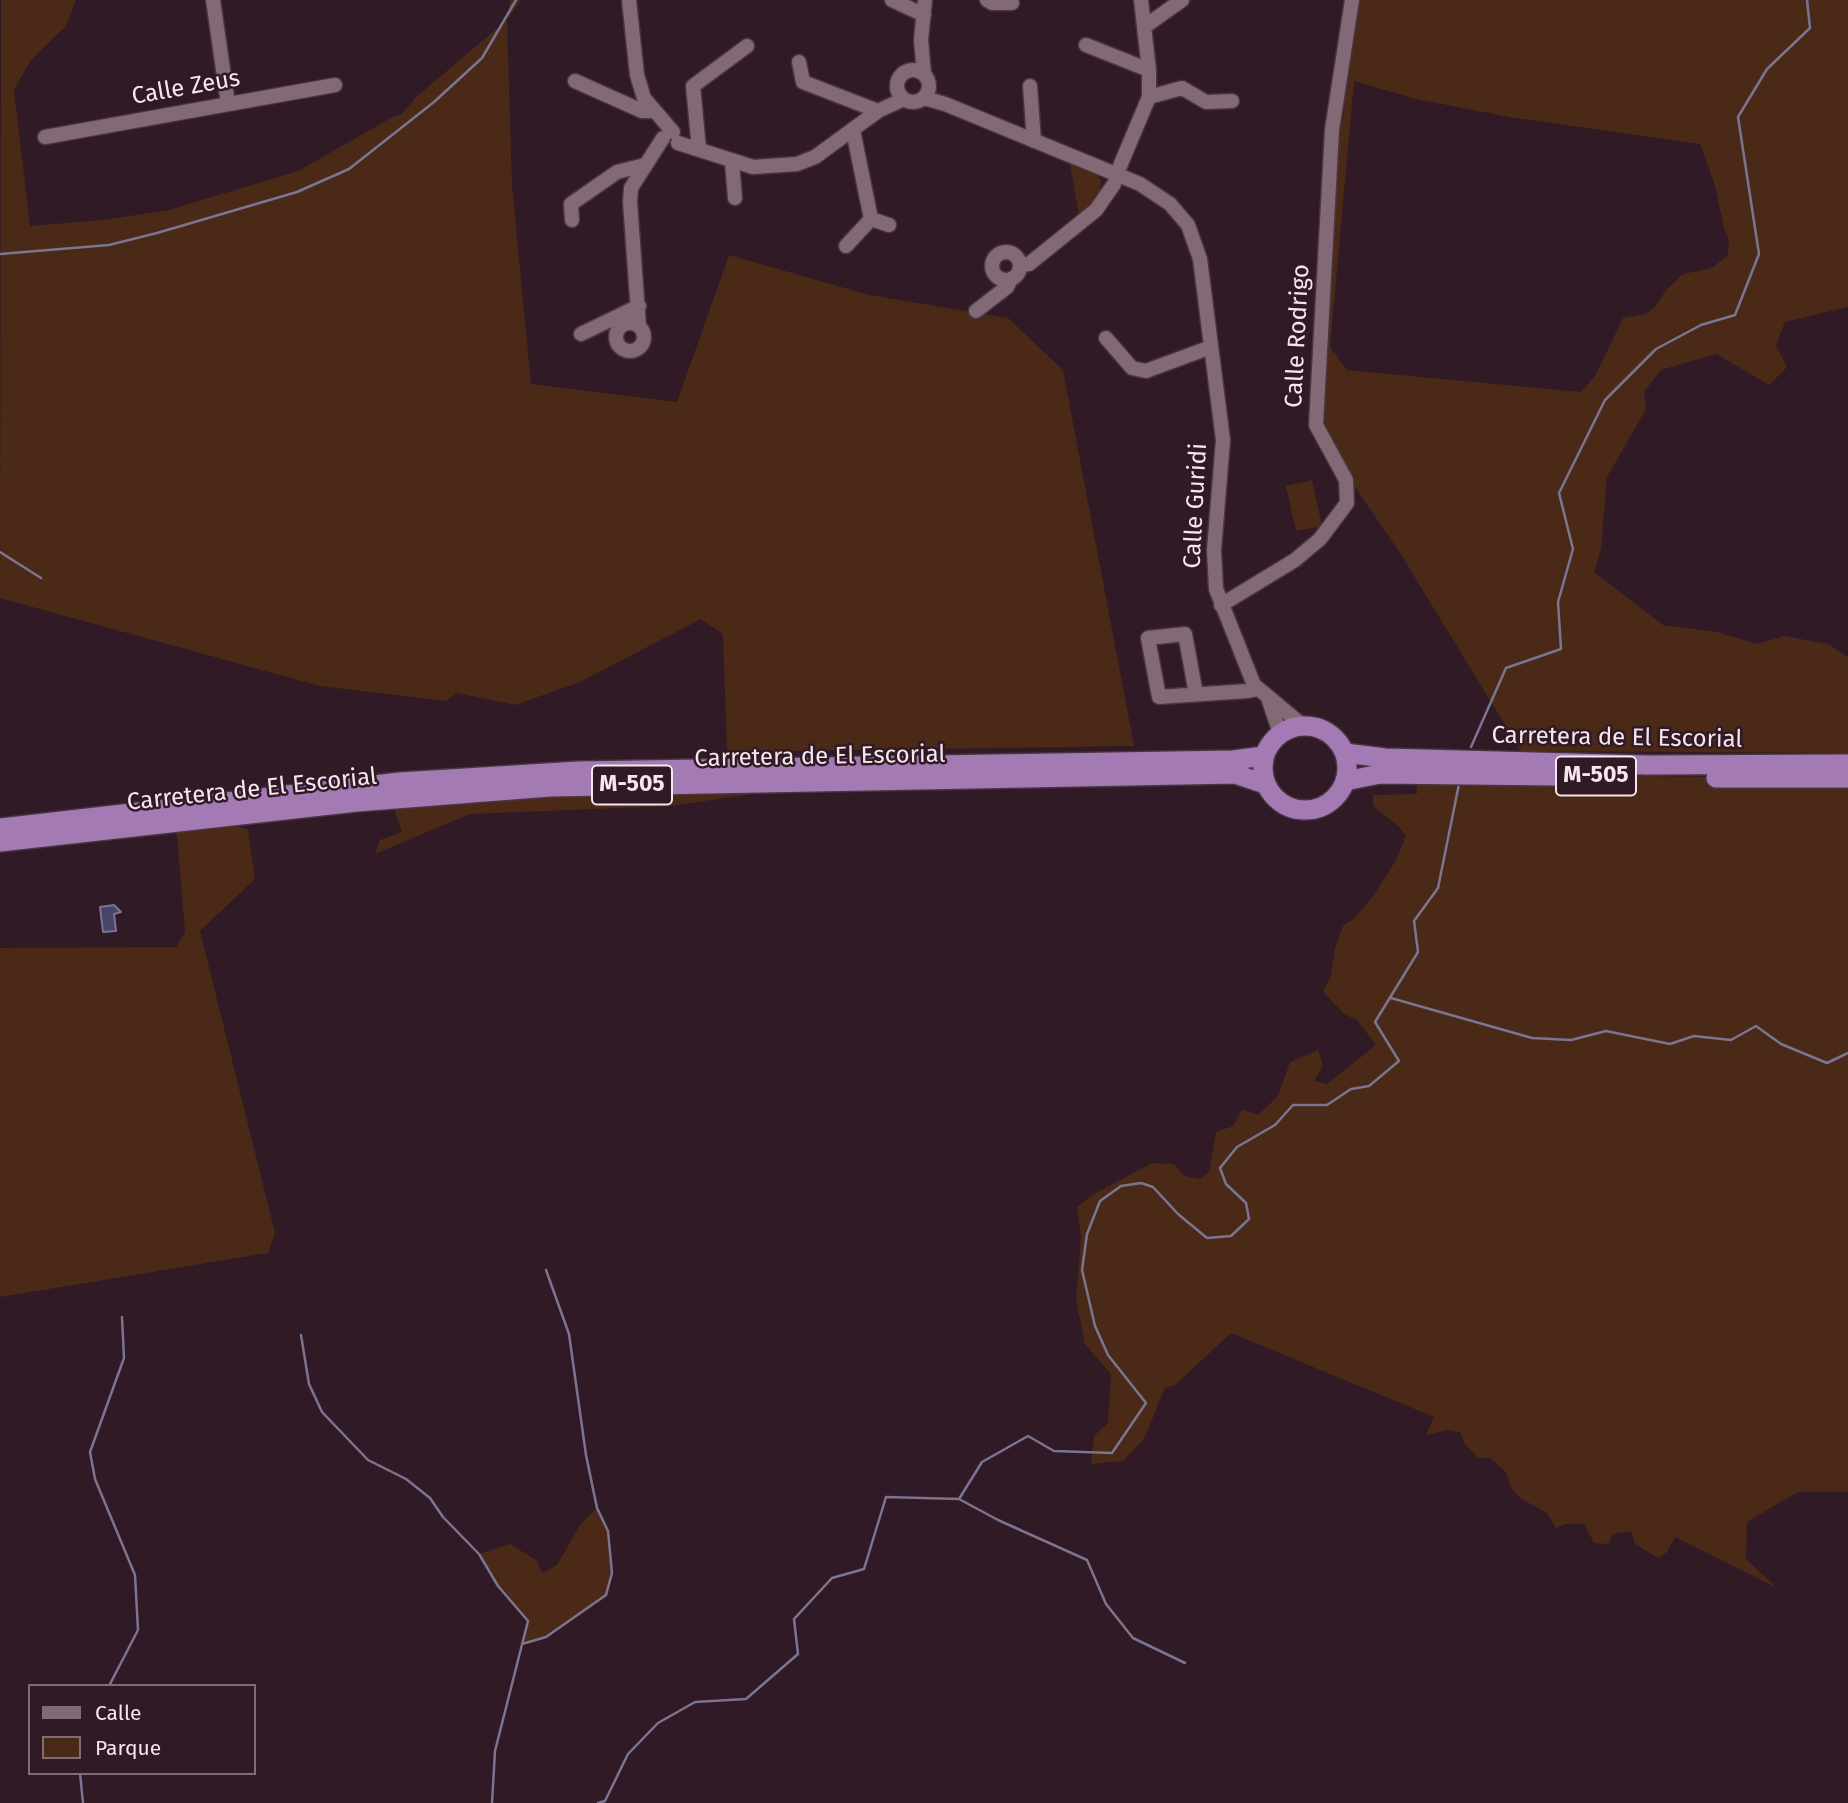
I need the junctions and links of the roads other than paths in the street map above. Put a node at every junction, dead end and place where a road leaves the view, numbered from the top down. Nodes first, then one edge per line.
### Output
1 (213, 0) edge
2 (629, 0) edge
3 (892, 0) edge
4 (987, 0) edge
5 (1141, 0) edge
6 (1182, 0) edge
7 (1352, 0) edge
8 (1012, 3) dead end
9 (925, 7) edge
10 (1144, 27) junction
11 (921, 40) junction
12 (1086, 45) dead end
13 (747, 46) dead end
14 (799, 62) dead end
15 (908, 70) junction
16 (1149, 70) junction
17 (575, 81) dead end
18 (335, 85) dead end
19 (926, 85) junction
20 (1030, 86) dead end
21 (900, 93) junction
22 (1149, 97) junction
23 (1232, 101) dead end
24 (228, 104) junction
25 (878, 111) junction
26 (655, 114) junction
27 (853, 130) junction
28 (45, 137) dead end
29 (677, 141) junction
30 (1034, 141) junction
31 (732, 162) junction
32 (646, 163) junction
33 (1117, 175) junction
34 (735, 198) dead end
35 (871, 219) junction
36 (572, 220) dead end
37 (889, 225) dead end
38 (846, 246) dead end
39 (1020, 265) junction
40 (1011, 279) junction
41 (639, 306) junction
42 (975, 311) dead end
43 (639, 326) dead end
44 (581, 334) dead end
45 (1106, 338) dead end
46 (1211, 347) junction
47 (1220, 605) junction
48 (1262, 693) junction
49 (1196, 694) junction
50 (1302, 725) junction
51 (1280, 733) junction
52 (1345, 753) junction
53 (1264, 756) junction
54 (1848, 764) edge
55 (1848, 778) edge
56 (1345, 781) junction
57 (1265, 784) junction
58 (0, 828) edge
59 (0, 842) edge

1 - 24 street
2 - 26 street
3 - 9 street
4 - 8 street
5 - 10 street
6 - 10 street
7 - 47 street, Calle Rodrigo
9 - 11 street
10 - 16 street
11 - 15 street
11 - 19 street
12 - 16 street
13 - 29 street
14 - 25 street
15 - 19 street
15 - 21 street
16 - 22 street
17 - 26 street
18 - 24 street, Calle Zeus
19 - 21 street
19 - 30 street, Calle Guridi
20 - 30 street
21 - 25 street
22 - 23 street
22 - 33 street
24 - 28 street, Calle Zeus
25 - 27 street
26 - 29 street
27 - 31 street
27 - 35 street
29 - 31 street
29 - 32 street
30 - 33 street, Calle Guridi
31 - 34 street
32 - 36 street
32 - 41 street
33 - 39 street
33 - 46 street, Calle Guridi
35 - 37 street
35 - 38 street
39 - 40 street
39 - 40 street
40 - 42 street
41 - 43 street
41 - 44 street
45 - 46 street
46 - 47 street, Calle Guridi
47 - 48 street, Calle Guridi
48 - 49 street
48 - 50 street, Calle Guridi
48 - 51 street, Calle Guridi
49 - 49 street
50 - 51 highway
50 - 52 highway
51 - 53 highway
52 - 54 highway, Carretera de El Escorial / M-505
52 - 56 highway
53 - 57 highway
53 - 58 highway, Carretera de El Escorial / M-505
55 - 56 highway, Carretera de El Escorial / M-505
56 - 57 highway, M-505
57 - 59 highway, Carretera de El Escorial / M-505

